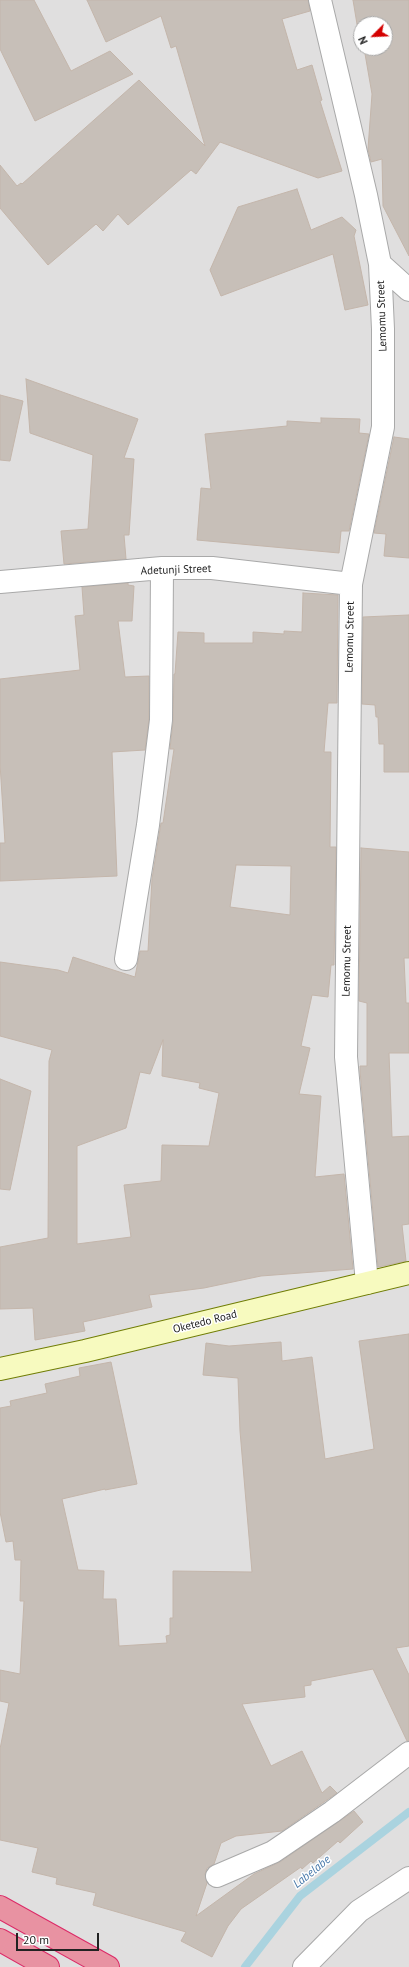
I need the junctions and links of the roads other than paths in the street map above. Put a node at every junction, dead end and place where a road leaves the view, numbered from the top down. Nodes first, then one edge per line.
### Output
1 (320, 0) edge
2 (380, 264) junction
3 (409, 290) edge
4 (162, 568) junction
5 (0, 582) edge
6 (351, 584) junction
7 (126, 959) dead end
8 (409, 1273) edge
9 (366, 1283) junction
10 (0, 1369) edge
11 (409, 1753) edge
12 (217, 1876) dead end
13 (409, 1878) edge
14 (0, 1907) edge
15 (0, 1940) edge
16 (48, 1967) edge
17 (108, 1967) edge
18 (304, 1967) edge

1 - 2 street, Lemomu Street
2 - 3 street
2 - 6 street, Lemomu Street
4 - 5 street, Adetunji Street
4 - 6 street, Adetunji Street
4 - 7 street
6 - 9 street, Lemomu Street
8 - 9 street, Oketedo Road
9 - 10 street, Oketedo Road
11 - 12 street
13 - 18 street
14 - 17 highway
15 - 16 highway

